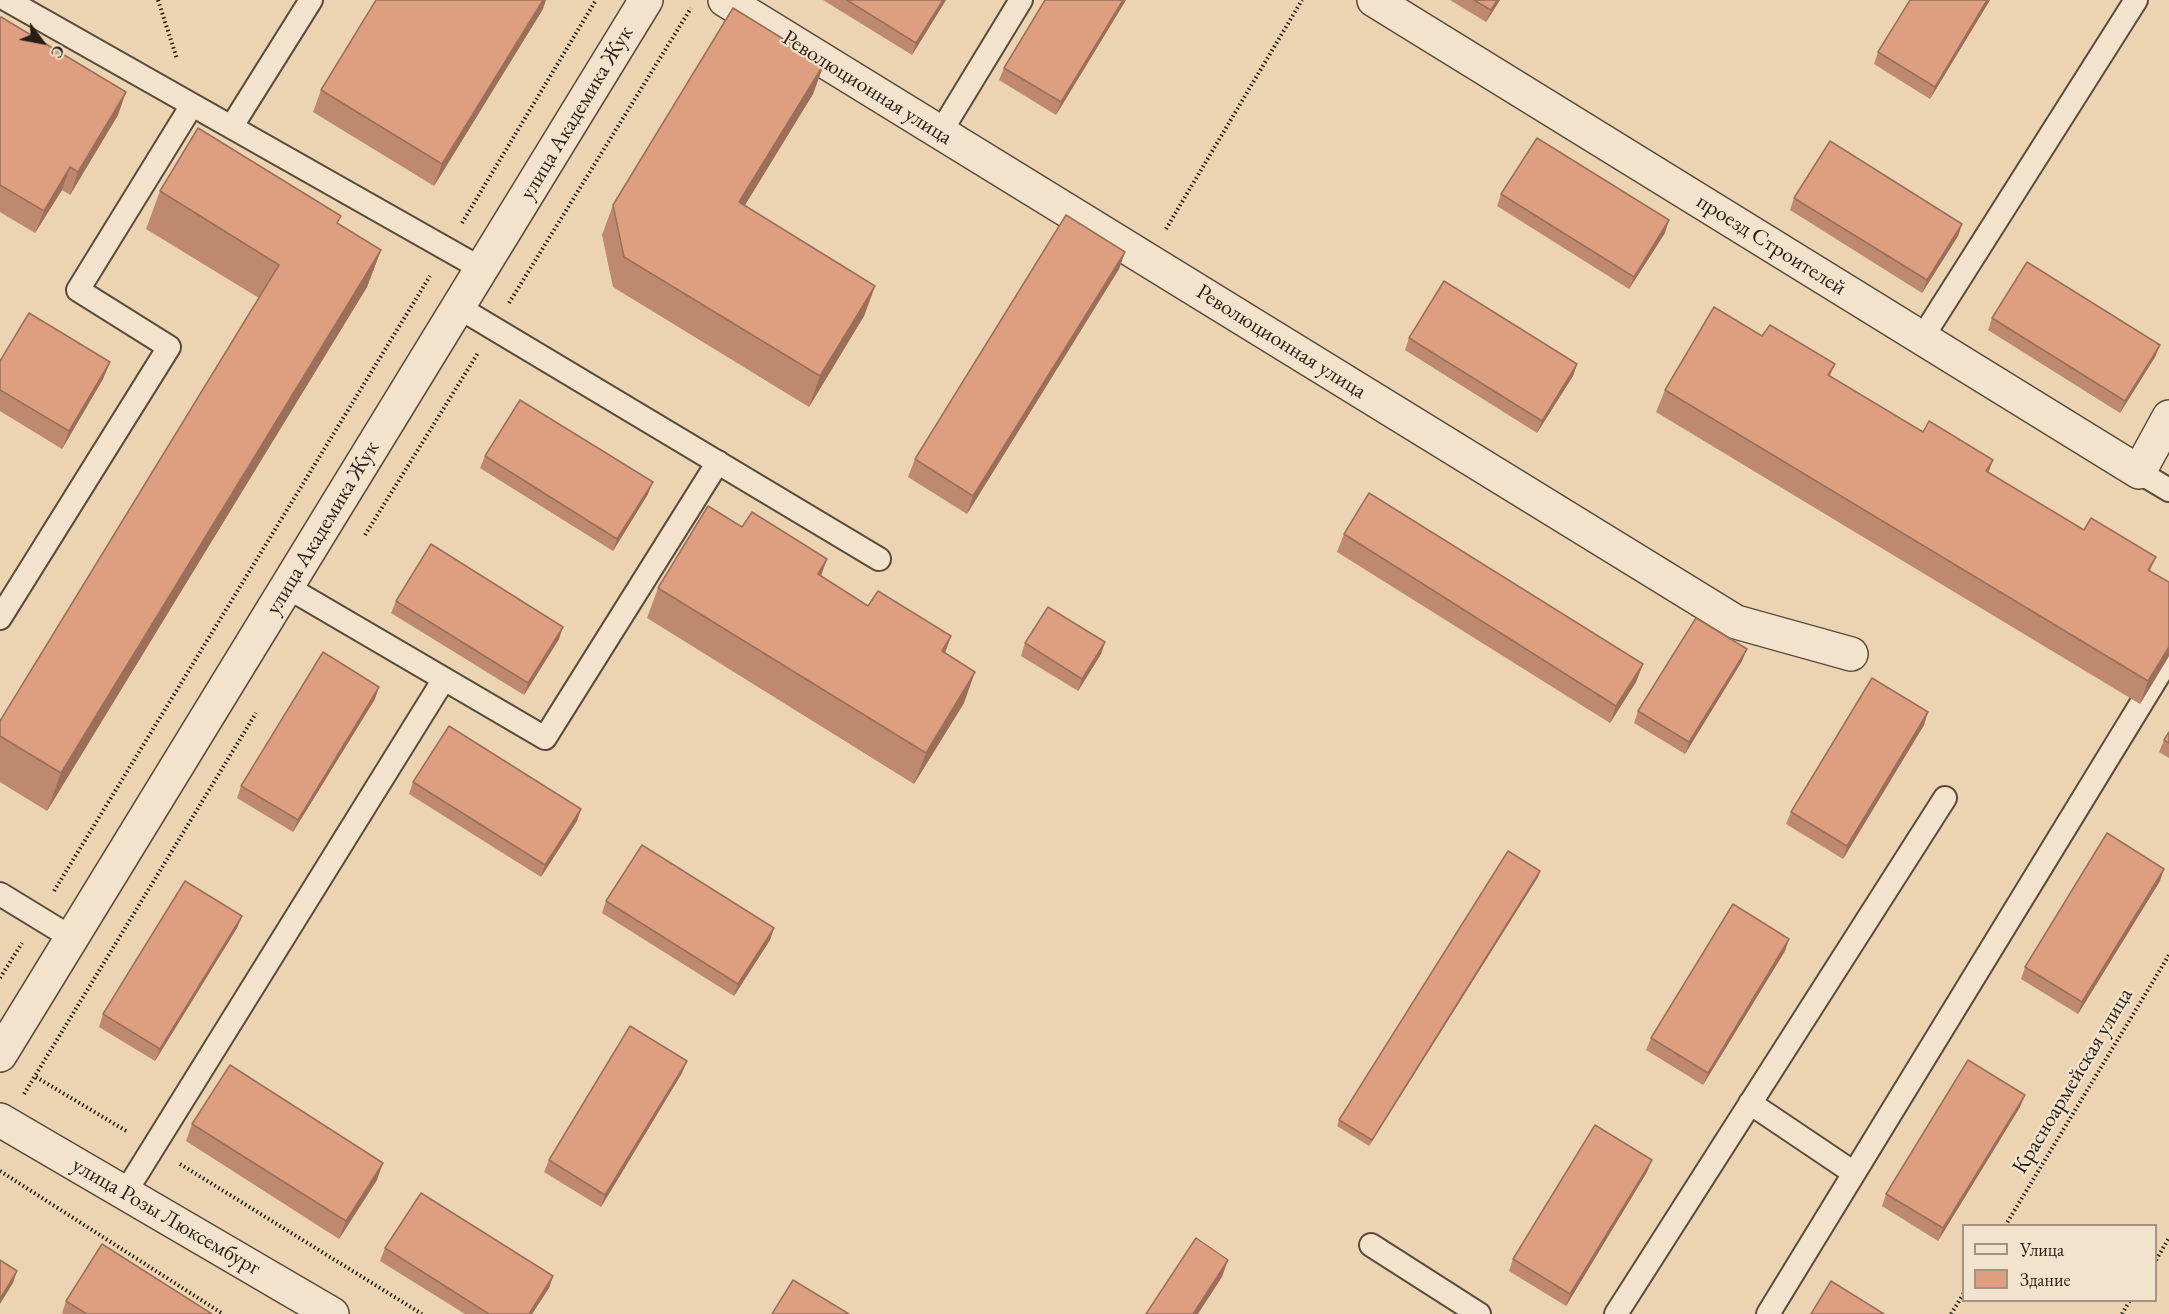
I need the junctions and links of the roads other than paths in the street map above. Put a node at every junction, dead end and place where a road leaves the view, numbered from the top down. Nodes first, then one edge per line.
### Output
1 (7, 0) edge
2 (310, 0) edge
3 (646, 0) edge
4 (725, 0) edge
5 (1021, 0) edge
6 (1374, 0) edge
7 (2136, 0) edge
8 (192, 105) junction
9 (232, 126) junction
10 (940, 133) junction
11 (482, 269) junction
12 (458, 307) junction
13 (1922, 338) junction
14 (2169, 417) edge
15 (718, 462) junction
16 (2139, 472) junction
17 (2169, 490) edge
18 (879, 560) dead end
19 (287, 588) junction
20 (0, 618) edge
21 (1851, 654) dead end
22 (2169, 658) edge
23 (444, 679) junction
24 (1945, 798) dead end
25 (0, 894) edge
26 (72, 938) junction
27 (0, 1055) edge
28 (1750, 1103) junction
29 (2, 1121) edge
30 (1854, 1173) junction
31 (125, 1193) junction
32 (1371, 1245) dead end
33 (299, 1306) edge
34 (332, 1314) edge
35 (1479, 1314) edge
36 (1616, 1314) edge
37 (1768, 1314) edge

1 - 8 lane
2 - 9 lane
3 - 11 street, улица Академика Жук
4 - 10 street, Революционная улица
5 - 10 lane
6 - 13 street, проезд Строителей
7 - 13 lane
8 - 9 lane
8 - 20 lane
9 - 11 lane
10 - 21 street, Революционная улица
11 - 12 street, улица Академика Жук
12 - 15 lane
12 - 19 street, улица Академика Жук
13 - 16 street, проезд Строителей
14 - 16 street
15 - 18 lane
15 - 23 lane
16 - 17 lane, проезд Строителей
19 - 23 lane
19 - 26 street, улица Академика Жук
22 - 30 lane
23 - 31 lane
24 - 28 lane
25 - 26 lane
26 - 27 street, улица Академика Жук
28 - 30 lane
28 - 36 lane
29 - 31 street, улица Розы Люксембург
30 - 37 lane
31 - 33 street, улица Розы Люксембург
32 - 35 lane
33 - 34 street, улица Розы Люксембург

